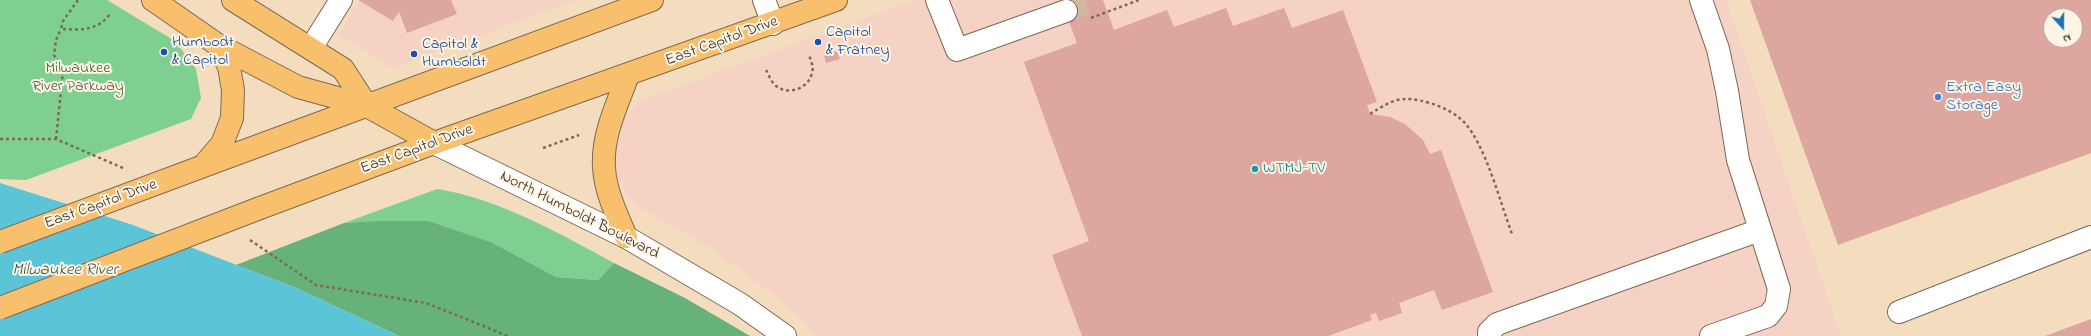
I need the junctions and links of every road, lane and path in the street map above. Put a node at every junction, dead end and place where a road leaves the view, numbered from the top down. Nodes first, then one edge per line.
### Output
1 (78, 0) edge
2 (152, 0) edge
3 (233, 0) edge
4 (342, 0) edge
5 (652, 0) edge
6 (764, 0) edge
7 (836, 0) edge
8 (937, 0) edge
9 (1701, 0) edge
10 (623, 5) edge
11 (1066, 11) tunnel mouth
12 (110, 14) dead end
13 (773, 24) junction
14 (61, 29) junction
15 (218, 45) junction
16 (311, 48) junction
17 (809, 54) dead end
18 (766, 70) dead end
19 (628, 76) junction
20 (367, 106) junction
21 (1370, 114) dead end
22 (585, 133) dead end
23 (56, 139) dead end
24 (434, 143) junction
25 (544, 148) dead end
26 (202, 167) junction
27 (1760, 230) junction
28 (1512, 234) dead end
29 (626, 237) junction
30 (2091, 237) edge
31 (0, 242) edge
32 (0, 308) edge
33 (1899, 312) dead end
34 (1487, 332) edge
35 (785, 336) edge
36 (1711, 336) edge

1 - 14 path
2 - 15 main road, North Humboldt Boulevard
3 - 16 main road, North Humboldt Boulevard
4 - 16 street
5 - 10 main road, East Capitol Drive
6 - 13 street
7 - 13 main road, East Capitol Drive
8 - 11 street
9 - 27 street
10 - 20 main road, East Capitol Drive
12 - 14 path
13 - 19 main road, East Capitol Drive
14 - 23 path
15 - 20 main road, North Humboldt Boulevard
15 - 26 main road
16 - 20 main road, North Humboldt Boulevard
17 - 18 path
19 - 24 main road, East Capitol Drive
19 - 29 main road
20 - 24 main road, North Humboldt Boulevard
20 - 26 main road, East Capitol Drive
21 - 28 path
22 - 25 path
24 - 29 street, North Humboldt Boulevard
24 - 32 main road, East Capitol Drive, bridge
26 - 31 main road, East Capitol Drive, bridge
27 - 34 street
27 - 36 street
29 - 35 street, North Humboldt Boulevard
30 - 33 street

